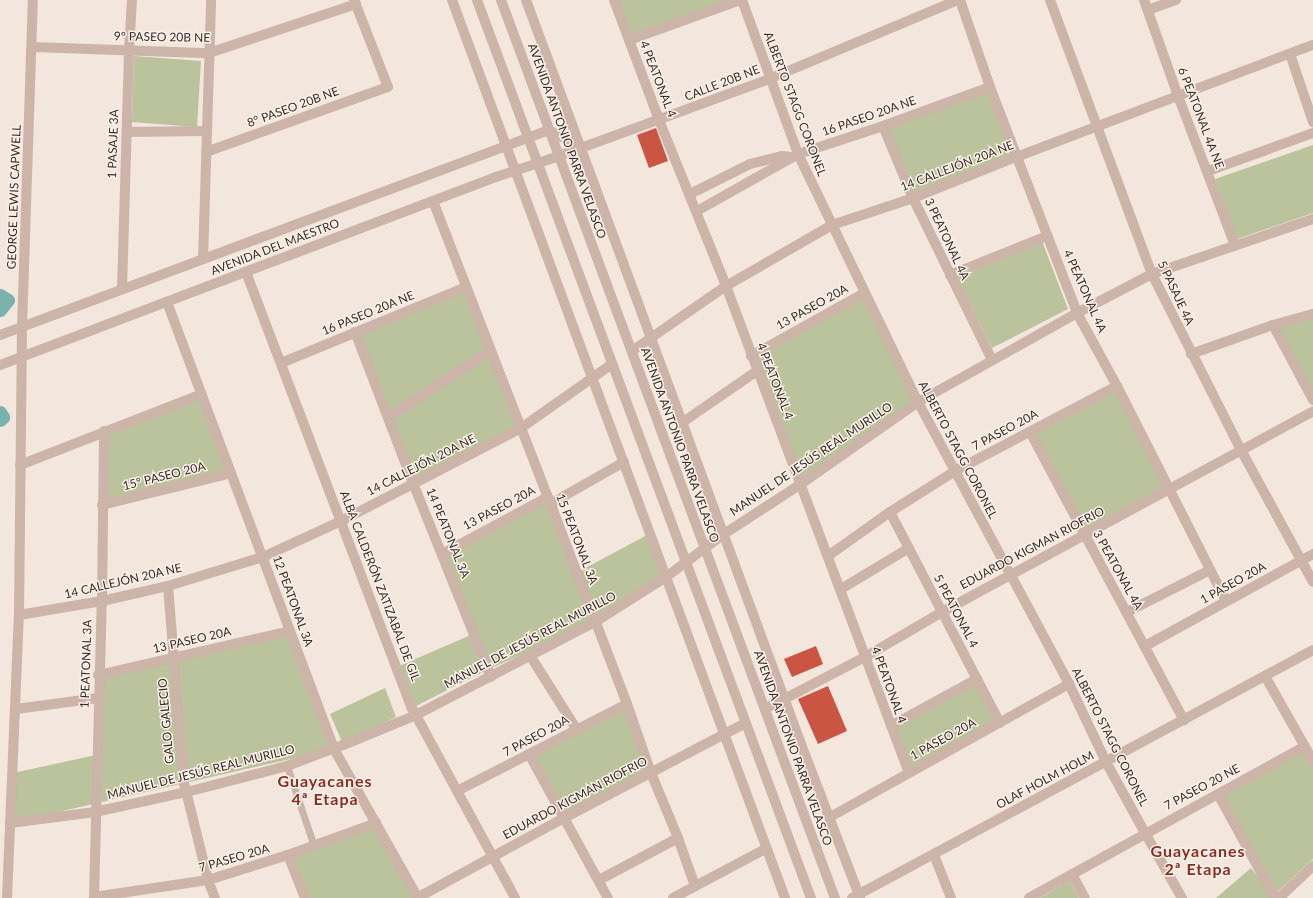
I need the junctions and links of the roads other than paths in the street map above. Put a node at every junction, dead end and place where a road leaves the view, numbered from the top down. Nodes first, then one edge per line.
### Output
1 (33, 0) edge
2 (132, 0) edge
3 (211, 0) edge
4 (452, 0) edge
5 (477, 0) edge
6 (501, 0) edge
7 (526, 0) edge
8 (614, 0) edge
9 (742, 0) edge
10 (959, 0) edge
11 (1050, 0) edge
12 (1176, 0) edge
13 (355, 2) edge
14 (1146, 5) edge
15 (629, 40) junction
16 (1313, 45) edge
17 (33, 47) junction
18 (129, 50) junction
19 (209, 53) junction
20 (1290, 54) junction
21 (769, 79) junction
22 (990, 87) junction
23 (1178, 96) junction
24 (659, 120) junction
25 (1313, 122) edge
26 (883, 126) junction
27 (1098, 126) junction
28 (549, 130) junction
29 (207, 131) junction
30 (126, 132) junction
31 (1313, 132) edge
32 (528, 137) junction
33 (506, 146) junction
34 (581, 148) junction
35 (206, 152) junction
36 (559, 156) junction
37 (795, 156) junction
38 (1016, 156) junction
39 (538, 163) junction
40 (515, 171) junction
41 (1208, 171) junction
42 (690, 194) junction
43 (913, 198) junction
44 (433, 202) junction
45 (697, 211) junction
46 (1313, 219) edge
47 (832, 225) junction
48 (1047, 236) junction
49 (1235, 245) junction
50 (203, 258) junction
51 (246, 272) junction
52 (1152, 274) junction
53 (950, 275) junction
54 (726, 286) junction
55 (466, 287) junction
56 (122, 289) junction
57 (864, 293) junction
58 (167, 302) junction
59 (1077, 313) junction
60 (1313, 314) edge
61 (1273, 325) junction
62 (22, 327) junction
63 (356, 332) junction
64 (0, 335) edge
65 (652, 338) junction
66 (491, 350) junction
67 (632, 351) junction
68 (1191, 354) junction
69 (23, 356) junction
70 (752, 356) junction
71 (992, 360) junction
72 (281, 363) junction
73 (612, 364) junction
74 (0, 365) edge
75 (758, 371) junction
76 (592, 378) junction
77 (1117, 386) junction
78 (202, 394) junction
79 (1313, 400) edge
80 (918, 402) junction
81 (1313, 411) edge
82 (388, 418) junction
83 (683, 422) junction
84 (521, 428) junction
85 (104, 432) junction
86 (1030, 432) junction
87 (1241, 450) junction
88 (624, 462) junction
89 (20, 465) junction
90 (955, 471) junction
91 (231, 473) junction
92 (413, 484) junction
93 (801, 484) junction
94 (1169, 489) junction
95 (549, 500) junction
96 (102, 505) junction
97 (890, 512) junction
98 (341, 521) junction
99 (724, 534) junction
100 (1084, 535) junction
101 (704, 548) junction
102 (908, 548) junction
103 (442, 554) junction
104 (1313, 554) edge
105 (828, 556) junction
106 (263, 557) junction
107 (1301, 560) junction
108 (686, 562) junction
109 (1210, 570) junction
110 (1010, 575) junction
111 (666, 578) junction
112 (1313, 582) edge
113 (168, 586) junction
114 (841, 590) junction
115 (102, 601) junction
116 (1226, 601) junction
117 (942, 612) junction
118 (1127, 612) junction
119 (19, 615) junction
120 (595, 622) junction
121 (290, 631) junction
122 (1145, 646) junction
123 (1313, 650) edge
124 (530, 657) junction
125 (865, 657) junction
126 (174, 658) junction
127 (98, 675) junction
128 (1265, 676) junction
129 (491, 677) junction
130 (977, 679) junction
131 (1069, 684) junction
132 (98, 698) junction
133 (786, 698) junction
134 (627, 704) junction
135 (16, 709) junction
136 (764, 709) junction
137 (416, 716) junction
138 (1184, 720) junction
139 (746, 723) junction
140 (1000, 723) junction
141 (891, 726) junction
142 (577, 730) junction
143 (724, 734) junction
144 (1304, 747) junction
145 (334, 749) junction
146 (530, 754) junction
147 (1313, 761) edge
148 (1106, 762) junction
149 (287, 766) junction
150 (651, 773) junction
151 (909, 773) junction
152 (457, 791) junction
153 (187, 792) junction
154 (1218, 794) junction
155 (95, 812) junction
156 (830, 817) junction
157 (564, 818) junction
158 (10, 823) junction
159 (376, 823) junction
160 (1144, 833) junction
161 (678, 838) junction
162 (314, 846) junction
163 (767, 848) junction
164 (288, 855) junction
165 (934, 855) junction
166 (492, 857) junction
167 (1313, 866) edge
168 (1072, 874) junction
169 (208, 880) junction
170 (599, 880) junction
171 (695, 886) junction
172 (134, 895) edge
173 (94, 897) edge
174 (857, 897) edge
175 (7, 898) edge
176 (215, 898) edge
177 (305, 898) edge
178 (417, 898) edge
179 (515, 898) edge
180 (608, 898) edge
181 (673, 898) edge
182 (785, 898) edge
183 (811, 898) edge
184 (835, 898) edge
185 (951, 898) edge
186 (1029, 898) edge
187 (1085, 898) edge
188 (1182, 898) edge
189 (1275, 898) edge
190 (1279, 898) edge

1 - 17 street, GEORGE LEWIS CAPWELL
2 - 18 street, 1 PASAJE 3A
3 - 19 street
4 - 33 street
5 - 32 street
6 - 28 street, AVENIDA ANTONIO PARRA VELASCO
7 - 34 street, AVENIDA ANTONIO PARRA VELASCO
8 - 15 street, 4 PEATONAL 4
9 - 15 street
9 - 21 street, ALBERTO STAGG CORONEL
10 - 21 street, CALLE 20B NE
10 - 22 street, 4 PEATONAL 4A
11 - 27 street, 5 PASAJE 4A
12 - 14 street
13 - 19 street, 9° PASEO 20B NE
13 - 35 street, 8° PASEO 20B NE
14 - 23 street, 6 PEATONAL 4A NE
15 - 24 street, 4 PEATONAL 4
16 - 20 street, 14 CALLEJÓN 20A NE
17 - 18 street, 9° PASEO 20B NE
17 - 62 street, GEORGE LEWIS CAPWELL
18 - 19 street, 9° PASEO 20B NE
18 - 30 street, 1 PASAJE 3A
19 - 29 street
20 - 23 street, 14 CALLEJÓN 20A NE
20 - 25 street
21 - 24 street, CALLE 20B NE
21 - 37 street, ALBERTO STAGG CORONEL
22 - 26 street, 16 PASEO 20A NE
22 - 38 street, 4 PEATONAL 4A
23 - 27 street, 14 CALLEJÓN 20A NE
23 - 41 street, 6 PEATONAL 4A NE
24 - 34 street, CALLE 20B NE
24 - 42 street, 4 PEATONAL 4
26 - 37 street, 16 PASEO 20A NE
26 - 43 street, 3 PEATONAL 4A
27 - 38 street, 14 CALLEJÓN 20A NE
27 - 52 street, 5 PASAJE 4A
28 - 32 street, AVENIDA DEL MAESTRO
28 - 34 street
28 - 36 street, AVENIDA ANTONIO PARRA VELASCO
29 - 30 street
29 - 35 street
30 - 56 street, 1 PASAJE 3A
31 - 41 street
32 - 33 street, AVENIDA DEL MAESTRO
32 - 39 street
33 - 40 street
33 - 50 street, AVENIDA DEL MAESTRO
34 - 36 street, CALLE 20B NE
34 - 65 street, AVENIDA ANTONIO PARRA VELASCO
35 - 50 street
36 - 39 street, AVENIDA DEL MAESTRO
36 - 67 street, AVENIDA ANTONIO PARRA VELASCO
37 - 42 street
37 - 45 street, 16 PASEO 20A NE
37 - 47 street, ALBERTO STAGG CORONEL
38 - 43 street, 14 CALLEJÓN 20A NE
38 - 48 street, 4 PEATONAL 4A
39 - 40 street, AVENIDA DEL MAESTRO
39 - 73 street
40 - 44 street, AVENIDA DEL MAESTRO
40 - 76 street
41 - 49 street, 6 PEATONAL 4A NE
42 - 45 street, 4 PEATONAL 4
43 - 47 street, 14 CALLEJÓN 20A NE
43 - 53 street, 3 PEATONAL 4A
44 - 51 street, AVENIDA DEL MAESTRO
44 - 55 street, 15 PEATONAL 3A
45 - 54 street, 4 PEATONAL 4
46 - 49 street, MANUEL DE JESÚS REAL MURILLO
47 - 54 street, 14 CALLEJÓN 20A NE
47 - 57 street, ALBERTO STAGG CORONEL
48 - 53 street
48 - 59 street, 4 PEATONAL 4A
49 - 52 street, MANUEL DE JESÚS REAL MURILLO
50 - 56 street, AVENIDA DEL MAESTRO
51 - 58 street, AVENIDA DEL MAESTRO
51 - 72 street, ALBA CALDERÓN ZATIZABAL DE GIL
52 - 59 street, MANUEL DE JESÚS REAL MURILLO
52 - 68 street, 5 PASAJE 4A
53 - 71 street, 3 PEATONAL 4A
54 - 65 street, 14 CALLEJÓN 20A NE
54 - 70 street, 4 PEATONAL 4
55 - 63 street, 16 PASEO 20A NE
55 - 66 street, 15 PEATONAL 3A
56 - 62 street, AVENIDA DEL MAESTRO
57 - 70 street, 13 PASEO 20A
57 - 80 street, ALBERTO STAGG CORONEL
58 - 69 street, AVENIDA DEL MAESTRO
58 - 78 street, 12 PEATONAL 3A
59 - 71 street, MANUEL DE JESÚS REAL MURILLO
59 - 77 street, 4 PEATONAL 4A
60 - 61 street
61 - 68 street
61 - 79 street
62 - 64 street, AVENIDA DEL MAESTRO
62 - 69 street, GEORGE LEWIS CAPWELL
63 - 72 street, 16 PASEO 20A NE
63 - 82 street, 14 PEATONAL 3A
65 - 67 street, 14 CALLEJÓN 20A NE
65 - 83 street, AVENIDA ANTONIO PARRA VELASCO
66 - 82 street
66 - 84 street, 15 PEATONAL 3A
67 - 101 street, AVENIDA ANTONIO PARRA VELASCO
68 - 87 street, 5 PASAJE 4A
69 - 74 street, AVENIDA DEL MAESTRO
69 - 89 street, GEORGE LEWIS CAPWELL
70 - 75 street, 4 PEATONAL 4
71 - 80 street, MANUEL DE JESÚS REAL MURILLO
72 - 98 street, ALBA CALDERÓN ZATIZABAL DE GIL
73 - 76 street, 14 CALLEJÓN 20A NE
73 - 108 street
75 - 83 street
75 - 93 street, 4 PEATONAL 4
76 - 84 street, 14 CALLEJÓN 20A NE
76 - 88 street
77 - 86 street, 7 PASEO 20A
77 - 94 street, 4 PEATONAL 4A
78 - 85 street
78 - 91 street, 12 PEATONAL 3A
80 - 90 street, ALBERTO STAGG CORONEL
80 - 93 street, MANUEL DE JESÚS REAL MURILLO
81 - 87 street, EDUARDO KIGMAN RIOFRIO
82 - 92 street, 14 PEATONAL 3A
83 - 99 street, AVENIDA ANTONIO PARRA VELASCO
84 - 92 street, 14 CALLEJÓN 20A NE
84 - 95 street, 15 PEATONAL 3A
85 - 89 street
85 - 96 street, 1 PEATONAL 3A
86 - 90 street, 7 PASEO 20A
86 - 100 street, 3 PEATONAL 4A
87 - 94 street, EDUARDO KIGMAN RIOFRIO
87 - 107 street, 5 PASAJE 4A
88 - 95 street, 13 PASEO 20A
88 - 111 street
89 - 119 street, GEORGE LEWIS CAPWELL
90 - 97 street, 7 PASEO 20A
90 - 110 street, ALBERTO STAGG CORONEL
91 - 96 street, 15° PASEO 20A
91 - 106 street, 12 PEATONAL 3A
92 - 98 street, 14 CALLEJÓN 20A NE
92 - 103 street, 14 PEATONAL 3A
93 - 99 street, MANUEL DE JESÚS REAL MURILLO
93 - 105 street, 4 PEATONAL 4
94 - 100 street, EDUARDO KIGMAN RIOFRIO
94 - 109 street, 4 PEATONAL 4A
95 - 103 street, 13 PASEO 20A
95 - 120 street, 15 PEATONAL 3A
96 - 115 street, 1 PEATONAL 3A
97 - 102 street, 5 PEATONAL 4
97 - 105 street, 7 PASEO 20A
98 - 106 street, 14 CALLEJÓN 20A NE
98 - 137 street, ALBA CALDERÓN ZATIZABAL DE GIL
99 - 101 street, MANUEL DE JESÚS REAL MURILLO
99 - 133 street, AVENIDA ANTONIO PARRA VELASCO
100 - 110 street, EDUARDO KIGMAN RIOFRIO
100 - 118 street, 3 PEATONAL 4A
101 - 108 street, MANUEL DE JESÚS REAL MURILLO
101 - 136 street, AVENIDA ANTONIO PARRA VELASCO
102 - 114 street
102 - 117 street, 5 PEATONAL 4
103 - 129 street, 14 PEATONAL 3A
104 - 107 street, 1 PASEO 20A
105 - 114 street, 4 PEATONAL 4
106 - 113 street, 14 CALLEJÓN 20A NE
106 - 121 street, 12 PEATONAL 3A
107 - 112 street, 5 PASAJE 4A
107 - 116 street, 1 PASEO 20A
108 - 111 street, MANUEL DE JESÚS REAL MURILLO
108 - 139 street
109 - 116 street, 4 PEATONAL 4A
109 - 118 street
110 - 117 street, EDUARDO KIGMAN RIOFRIO
110 - 131 street, ALBERTO STAGG CORONEL
111 - 120 street, MANUEL DE JESÚS REAL MURILLO
111 - 143 street
113 - 115 street, 14 CALLEJÓN 20A NE
113 - 126 street, GALO GALECIO
114 - 125 street, 4 PEATONAL 4
115 - 119 street, 14 CALLEJÓN 20A NE
115 - 127 street, 1 PEATONAL 3A
116 - 122 street, 1 PASEO 20A
117 - 125 street, EDUARDO KIGMAN RIOFRIO
117 - 130 street, 5 PEATONAL 4
118 - 122 street, 3 PEATONAL 4A
119 - 135 street, GEORGE LEWIS CAPWELL
120 - 124 street, MANUEL DE JESÚS REAL MURILLO
120 - 134 street, 15 PEATONAL 3A
121 - 126 street, 13 PASEO 20A
121 - 145 street, 12 PEATONAL 3A
122 - 138 street, 3 PEATONAL 4A
123 - 128 street, OLAF HOLM HOLM
124 - 129 street, MANUEL DE JESÚS REAL MURILLO
124 - 142 street
125 - 133 street, EDUARDO KIGMAN RIOFRIO
125 - 141 street, 4 PEATONAL 4
126 - 127 street, 13 PASEO 20A
126 - 153 street, GALO GALECIO
127 - 132 street, 1 PEATONAL 3A
128 - 138 street, OLAF HOLM HOLM
128 - 144 street
129 - 137 street, MANUEL DE JESÚS REAL MURILLO
130 - 140 street, 5 PEATONAL 4
130 - 141 street
131 - 140 street, 1 PASEO 20A
131 - 148 street, ALBERTO STAGG CORONEL
132 - 135 street
132 - 155 street, 1 PEATONAL 3A
133 - 136 street, EDUARDO KIGMAN RIOFRIO
133 - 156 street, AVENIDA ANTONIO PARRA VELASCO
134 - 142 street, 7 PASEO 20A
134 - 150 street, 15 PEATONAL 3A
135 - 158 street, GEORGE LEWIS CAPWELL
136 - 184 street, AVENIDA ANTONIO PARRA VELASCO
137 - 145 street, MANUEL DE JESÚS REAL MURILLO
137 - 152 street, ALBA CALDERÓN ZATIZABAL DE GIL
138 - 148 street, OLAF HOLM HOLM
139 - 143 street, EDUARDO KIGMAN RIOFRIO
139 - 183 street
140 - 151 street, 1 PASEO 20A
141 - 151 street, 4 PEATONAL 4
142 - 146 street, 7 PASEO 20A
143 - 150 street, EDUARDO KIGMAN RIOFRIO
143 - 163 street
144 - 147 street
144 - 154 street, 7 PASEO 20 NE
145 - 149 street, MANUEL DE JESÚS REAL MURILLO
145 - 159 street, 12 PEATONAL 3A
146 - 152 street, 7 PASEO 20A
146 - 157 street
148 - 160 street, ALBERTO STAGG CORONEL
148 - 165 street, OLAF HOLM HOLM
149 - 153 street, MANUEL DE JESÚS REAL MURILLO
149 - 162 lane
150 - 157 street, EDUARDO KIGMAN RIOFRIO
150 - 161 street, 15 PEATONAL 3A
151 - 156 street, 1 PASEO 20A
152 - 166 street, ALBA CALDERÓN ZATIZABAL DE GIL
153 - 155 street, MANUEL DE JESÚS REAL MURILLO
153 - 169 street, GALO GALECIO
154 - 160 street, 7 PASEO 20 NE
154 - 189 street
155 - 158 street, MANUEL DE JESÚS REAL MURILLO
155 - 173 street, 1 PEATONAL 3A
156 - 174 street, AVENIDA ANTONIO PARRA VELASCO
157 - 166 street, EDUARDO KIGMAN RIOFRIO
157 - 170 street
158 - 175 street, GEORGE LEWIS CAPWELL
159 - 162 street, 7 PASEO 20A
159 - 178 street, 12 PEATONAL 3A
160 - 168 street, 7 PASEO 20 NE
160 - 188 street, ALBERTO STAGG CORONEL
161 - 170 street
161 - 171 street, 15 PEATONAL 3A
162 - 164 street, 7 PASEO 20A
163 - 171 street
163 - 182 street
164 - 169 street, 7 PASEO 20A
164 - 177 street
165 - 174 street, OLAF HOLM HOLM
165 - 185 street
166 - 178 street, EDUARDO KIGMAN RIOFRIO
166 - 179 street, ALBA CALDERÓN ZATIZABAL DE GIL
167 - 190 street
168 - 186 street, 7 PASEO 20 NE
168 - 187 street
169 - 172 street, 7 PASEO 20A
169 - 176 street, GALO GALECIO
170 - 180 street
171 - 181 street
172 - 173 street, 7 PASEO 20A

